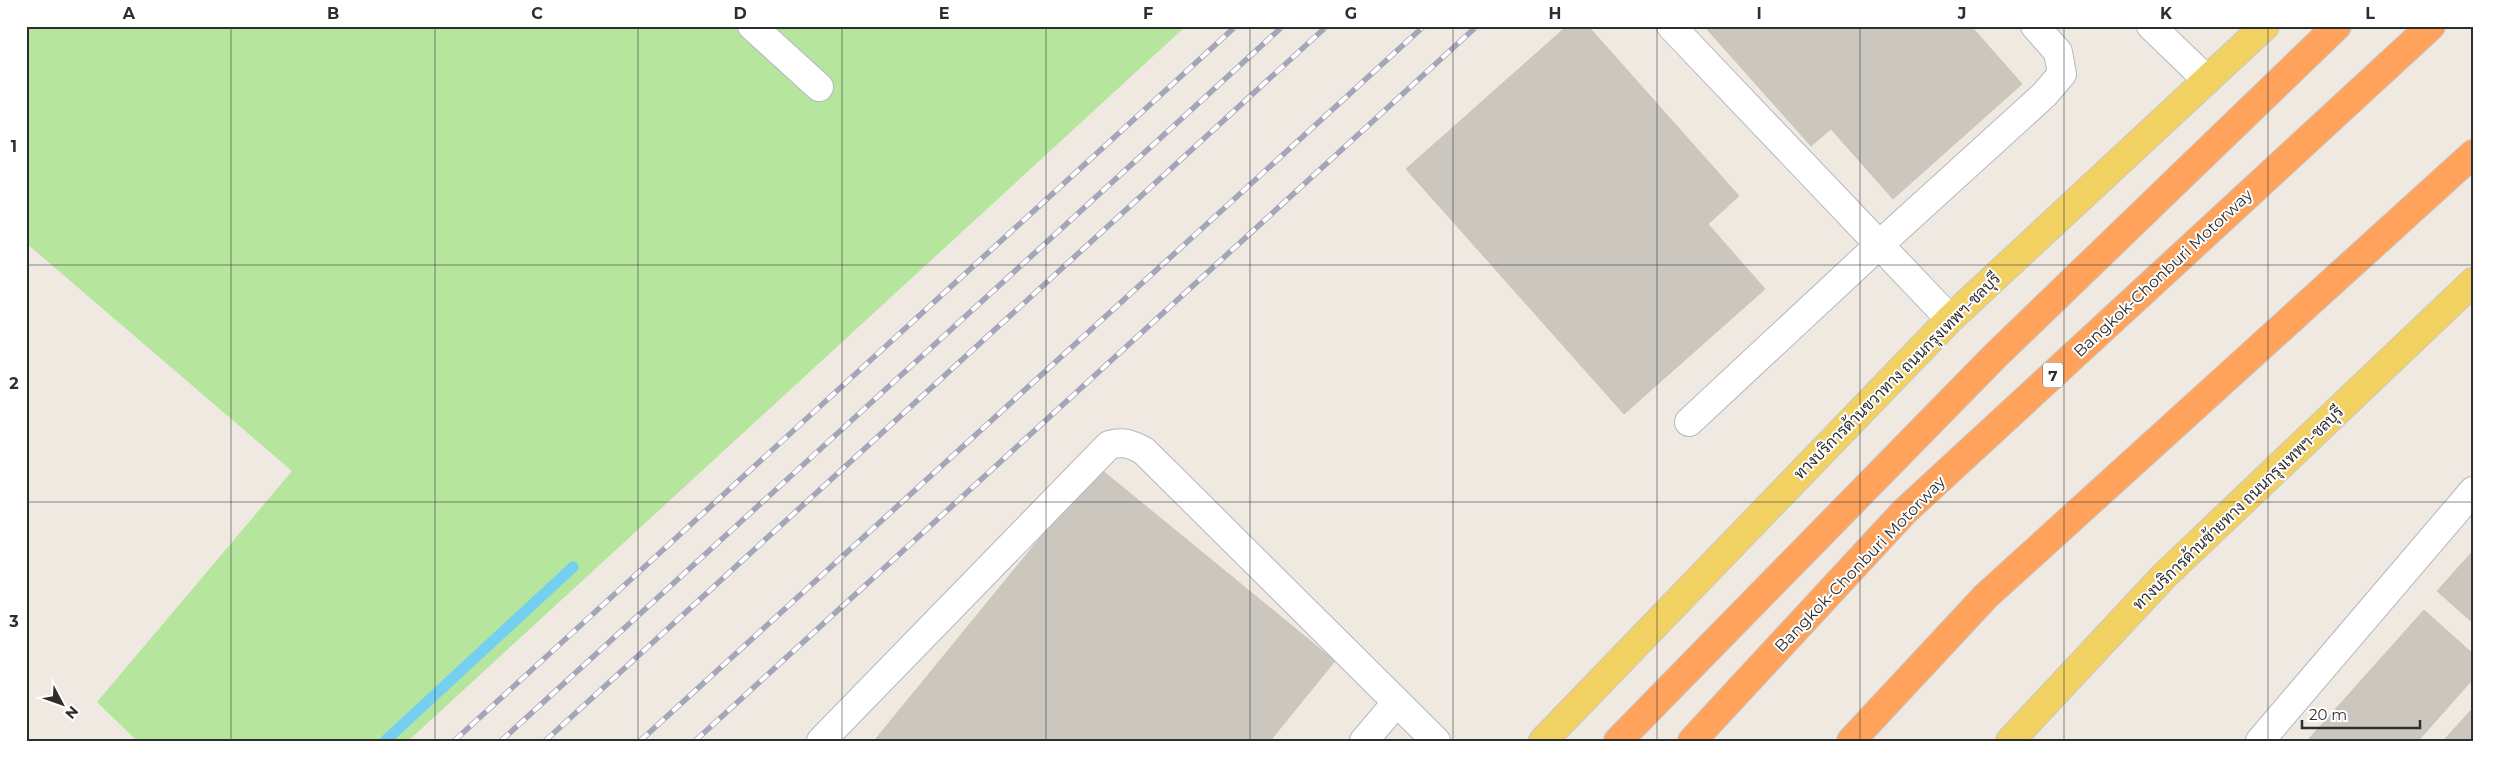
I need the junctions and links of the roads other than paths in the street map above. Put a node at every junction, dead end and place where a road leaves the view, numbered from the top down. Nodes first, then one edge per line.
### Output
1 (752, 26) edge
2 (1671, 26) edge
3 (2035, 26) edge
4 (2151, 26) edge
5 (2265, 26) edge
6 (2337, 26) edge
7 (2431, 26) edge
8 (2207, 80) junction
9 (819, 87) dead end
10 (2473, 154) edge
11 (1879, 244) junction
12 (2473, 282) edge
13 (1950, 319) junction
14 (1690, 422) dead end
15 (2473, 491) edge
16 (1396, 703) junction
17 (821, 741) edge
18 (1364, 741) edge
19 (1436, 741) edge
20 (1543, 741) edge
21 (1618, 741) edge
22 (1692, 741) edge
23 (1851, 741) edge
24 (2010, 741) edge
25 (2260, 741) edge

1 - 9 street
2 - 11 street
3 - 11 street
4 - 8 street
5 - 8 main road, ทางบริการด้านขวาทาง ถนนกรุงเทพฯ-ชลบุรี
6 - 21 highway
7 - 22 highway, Bangkok-Chonburi Motorway / 7
8 - 13 main road, ทางบริการด้านขวาทาง ถนนกรุงเทพฯ-ชลบุรี
10 - 23 highway
11 - 13 street
11 - 14 street
12 - 24 main road, ทางบริการด้านซ้ายทาง ถนนกรุงเทพฯ-ชลบุรี
13 - 20 main road, ทางบริการด้านขวาทาง ถนนกรุงเทพฯ-ชลบุรี
15 - 25 street
16 - 17 street
16 - 18 street
16 - 19 street

